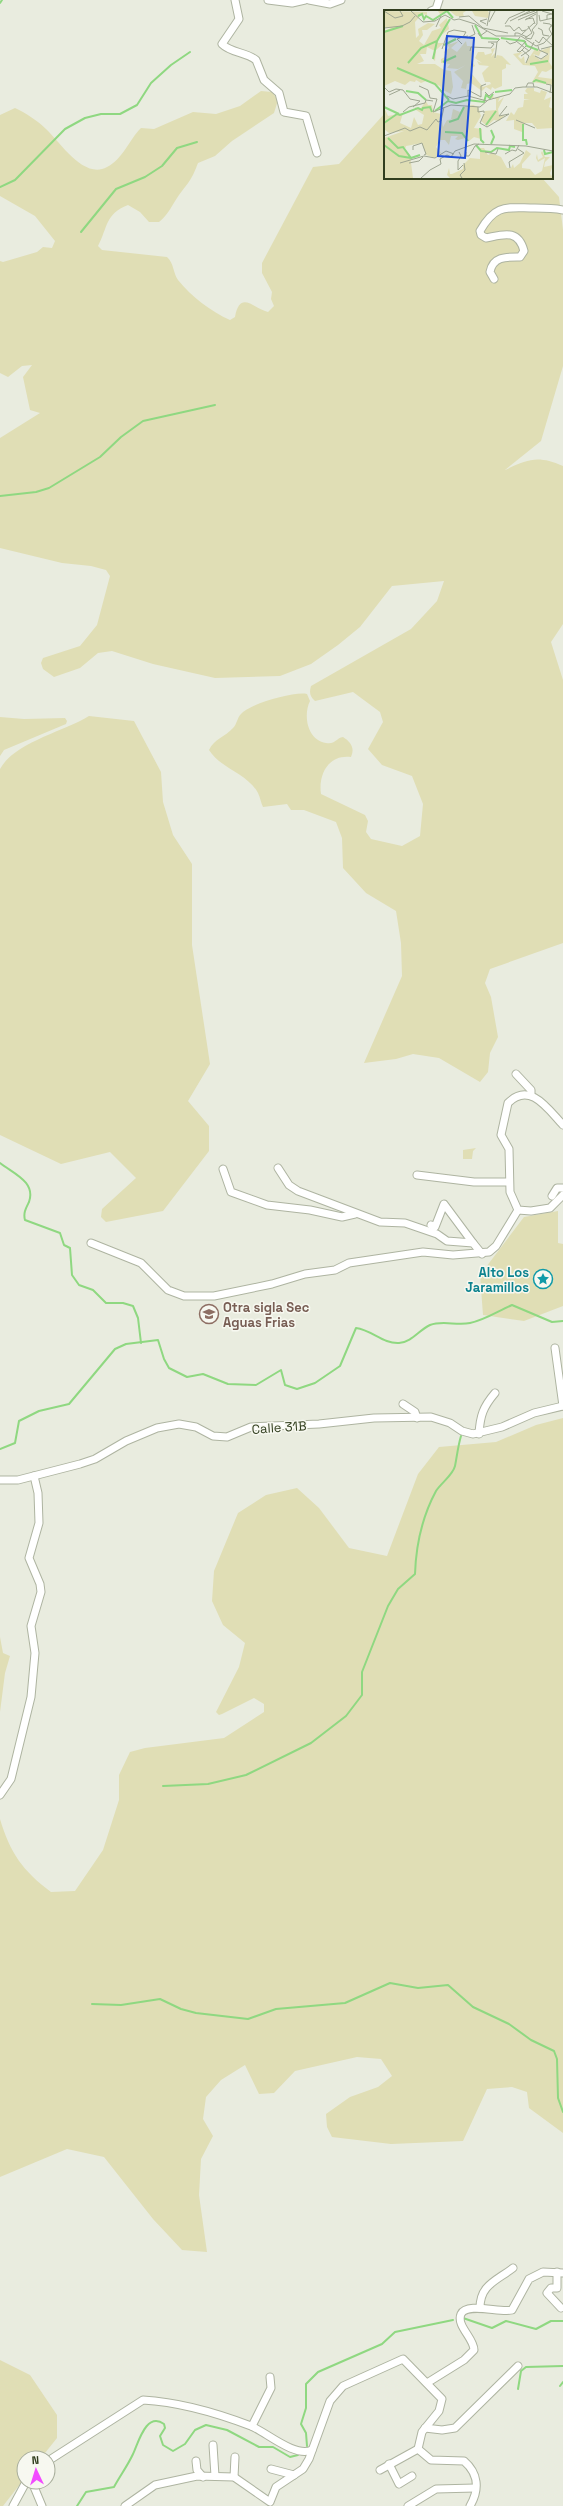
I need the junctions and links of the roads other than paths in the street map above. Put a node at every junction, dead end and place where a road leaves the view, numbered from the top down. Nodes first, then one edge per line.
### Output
1 (235, 0) edge
2 (268, 0) edge
3 (305, 0) edge
4 (309, 0) edge
5 (341, 0) edge
6 (439, 0) edge
7 (434, 10) edge
8 (317, 153) dead end
9 (563, 210) edge
10 (494, 279) dead end
11 (516, 1074) dead end
12 (531, 1095) junction
13 (563, 1125) edge
14 (278, 1168) dead end
15 (223, 1169) dead end
16 (417, 1176) dead end
17 (509, 1182) junction
18 (563, 1188) edge
19 (563, 1195) edge
20 (552, 1196) dead end
21 (518, 1210) junction
22 (356, 1214) junction
23 (431, 1225) dead end
24 (91, 1243) dead end
25 (473, 1243) junction
26 (482, 1254) junction
27 (555, 1348) dead end
28 (495, 1393) dead end
29 (403, 1404) dead end
30 (563, 1406) edge
31 (417, 1418) junction
32 (479, 1434) junction
33 (34, 1476) junction
34 (0, 1480) edge
35 (0, 1795) edge
36 (513, 2268) dead end
37 (560, 2273) edge
38 (480, 2308) junction
39 (561, 2308) dead end
40 (518, 2366) dead end
41 (270, 2377) dead end
42 (427, 2383) junction
43 (252, 2426) junction
44 (425, 2428) junction
45 (213, 2445) dead end
46 (418, 2449) junction
47 (312, 2450) junction
48 (56, 2456) edge
49 (234, 2457) dead end
50 (196, 2461) dead end
51 (389, 2464) junction
52 (271, 2469) dead end
53 (380, 2470) dead end
54 (188, 2471) dead end
55 (201, 2474) junction
56 (294, 2475) junction
57 (215, 2476) junction
58 (412, 2476) dead end
59 (234, 2477) junction
60 (475, 2488) junction
61 (22, 2490) edge
62 (35, 2490) edge
63 (13, 2506) edge
64 (42, 2506) edge
65 (125, 2506) edge
66 (408, 2506) edge
67 (470, 2506) edge

1 - 8 street
2 - 3 street
4 - 5 street
6 - 7 street
9 - 10 street
11 - 12 street
12 - 13 street
12 - 17 street
14 - 22 street
15 - 22 street
16 - 17 street
17 - 21 street
18 - 20 street
19 - 21 street
21 - 26 street
22 - 25 street
23 - 25 street
24 - 26 street
25 - 26 street
27 - 30 street
28 - 32 street
29 - 31 street
30 - 32 street
31 - 32 street, Calle 31B
31 - 33 street, Calle 31B
33 - 34 street, Calle 31B
33 - 35 street
36 - 38 street
37 - 38 street
37 - 39 street
38 - 42 street
40 - 44 street
41 - 43 street
42 - 44 street
42 - 47 street
43 - 47 street
43 - 48 street
44 - 46 street
45 - 57 street
46 - 51 street
46 - 60 street
47 - 56 street
49 - 59 street
50 - 55 street
51 - 53 street
51 - 58 street
52 - 56 street
54 - 55 street
55 - 57 street
55 - 65 street
56 - 59 street
57 - 59 street
60 - 66 street
60 - 67 street
61 - 63 street
62 - 64 street

